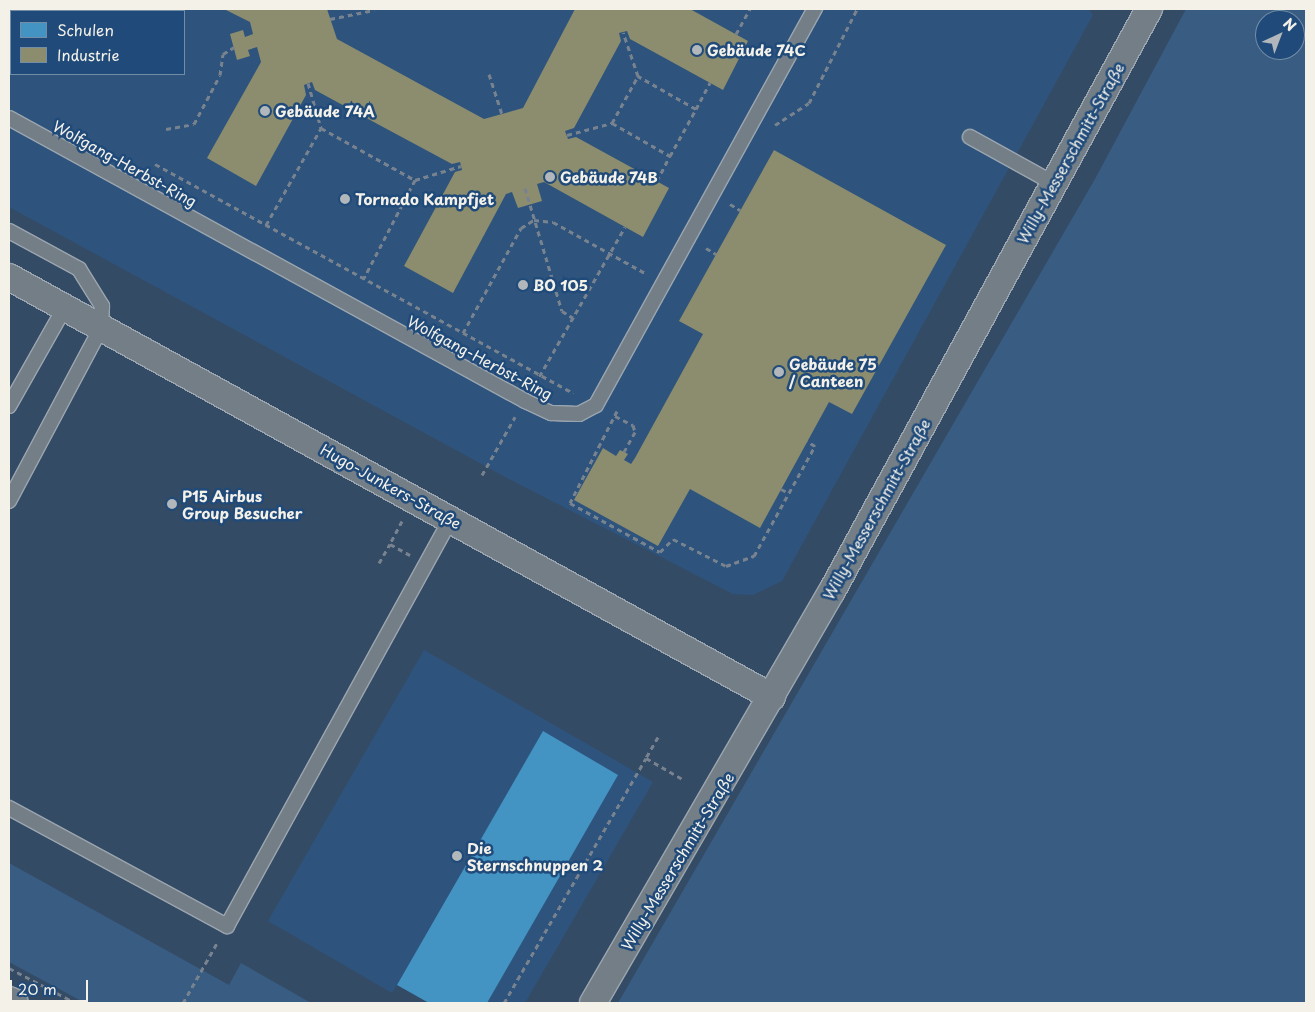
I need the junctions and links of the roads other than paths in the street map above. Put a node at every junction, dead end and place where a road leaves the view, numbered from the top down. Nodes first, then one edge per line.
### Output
1 (815, 9) edge
2 (1149, 9) edge
3 (9, 118) edge
4 (970, 136) dead end
5 (1054, 183) junction
6 (9, 232) edge
7 (9, 277) edge
8 (65, 307) junction
9 (101, 328) junction
10 (9, 406) edge
11 (9, 501) edge
12 (450, 519) junction
13 (772, 697) junction
14 (9, 808) edge
15 (9, 1001) edge
16 (14, 1003) edge
17 (594, 1003) edge

1 - 3 lane, Wolfgang-Herbst-Ring
2 - 5 street, Willy-Messerschmitt-Straße
4 - 5 lane
5 - 13 street, Willy-Messerschmitt-Straße
6 - 9 lane
7 - 8 street, Hugo-Junkers-Straße
8 - 9 street, Hugo-Junkers-Straße
8 - 10 lane
9 - 11 lane
9 - 12 street, Hugo-Junkers-Straße
12 - 13 street, Hugo-Junkers-Straße
12 - 14 lane
13 - 17 street, Willy-Messerschmitt-Straße
15 - 16 main road

